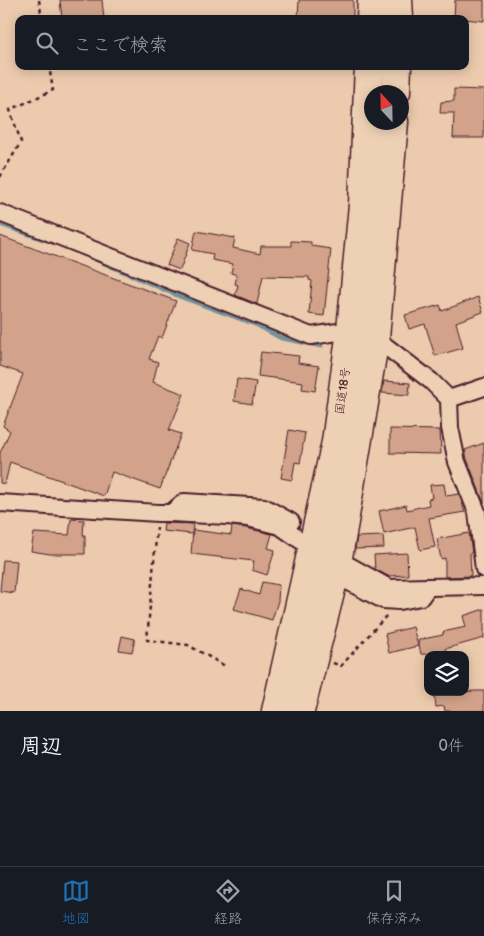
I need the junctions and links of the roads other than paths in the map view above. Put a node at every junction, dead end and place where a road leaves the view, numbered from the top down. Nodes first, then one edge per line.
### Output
1 (372, 0) edge
2 (398, 0) edge
3 (371, 15) edge
4 (398, 15) edge
5 (369, 70) edge
6 (397, 70) edge
7 (396, 85) edge
8 (393, 130) edge
9 (0, 213) edge
10 (363, 334) junction
11 (484, 387) edge
12 (449, 399) junction
13 (0, 503) edge
14 (165, 513) junction
15 (292, 522) dead end
16 (313, 549) junction
17 (342, 567) junction
18 (484, 569) edge
19 (484, 586) edge
20 (428, 587) junction
21 (276, 711) edge
22 (300, 711) edge

1 - 3 highway
2 - 4 highway
5 - 10 highway, 国道18号
6 - 7 highway
8 - 10 highway, 国道18号
9 - 10 street
10 - 12 street
10 - 16 highway, 国道18号
10 - 17 highway, 国道18号
11 - 12 street
12 - 18 street
13 - 14 street
14 - 15 street
14 - 16 street
16 - 17 street
16 - 21 highway, 国道18号
17 - 20 street
17 - 20 street
17 - 22 highway, 国道18号
19 - 20 street

